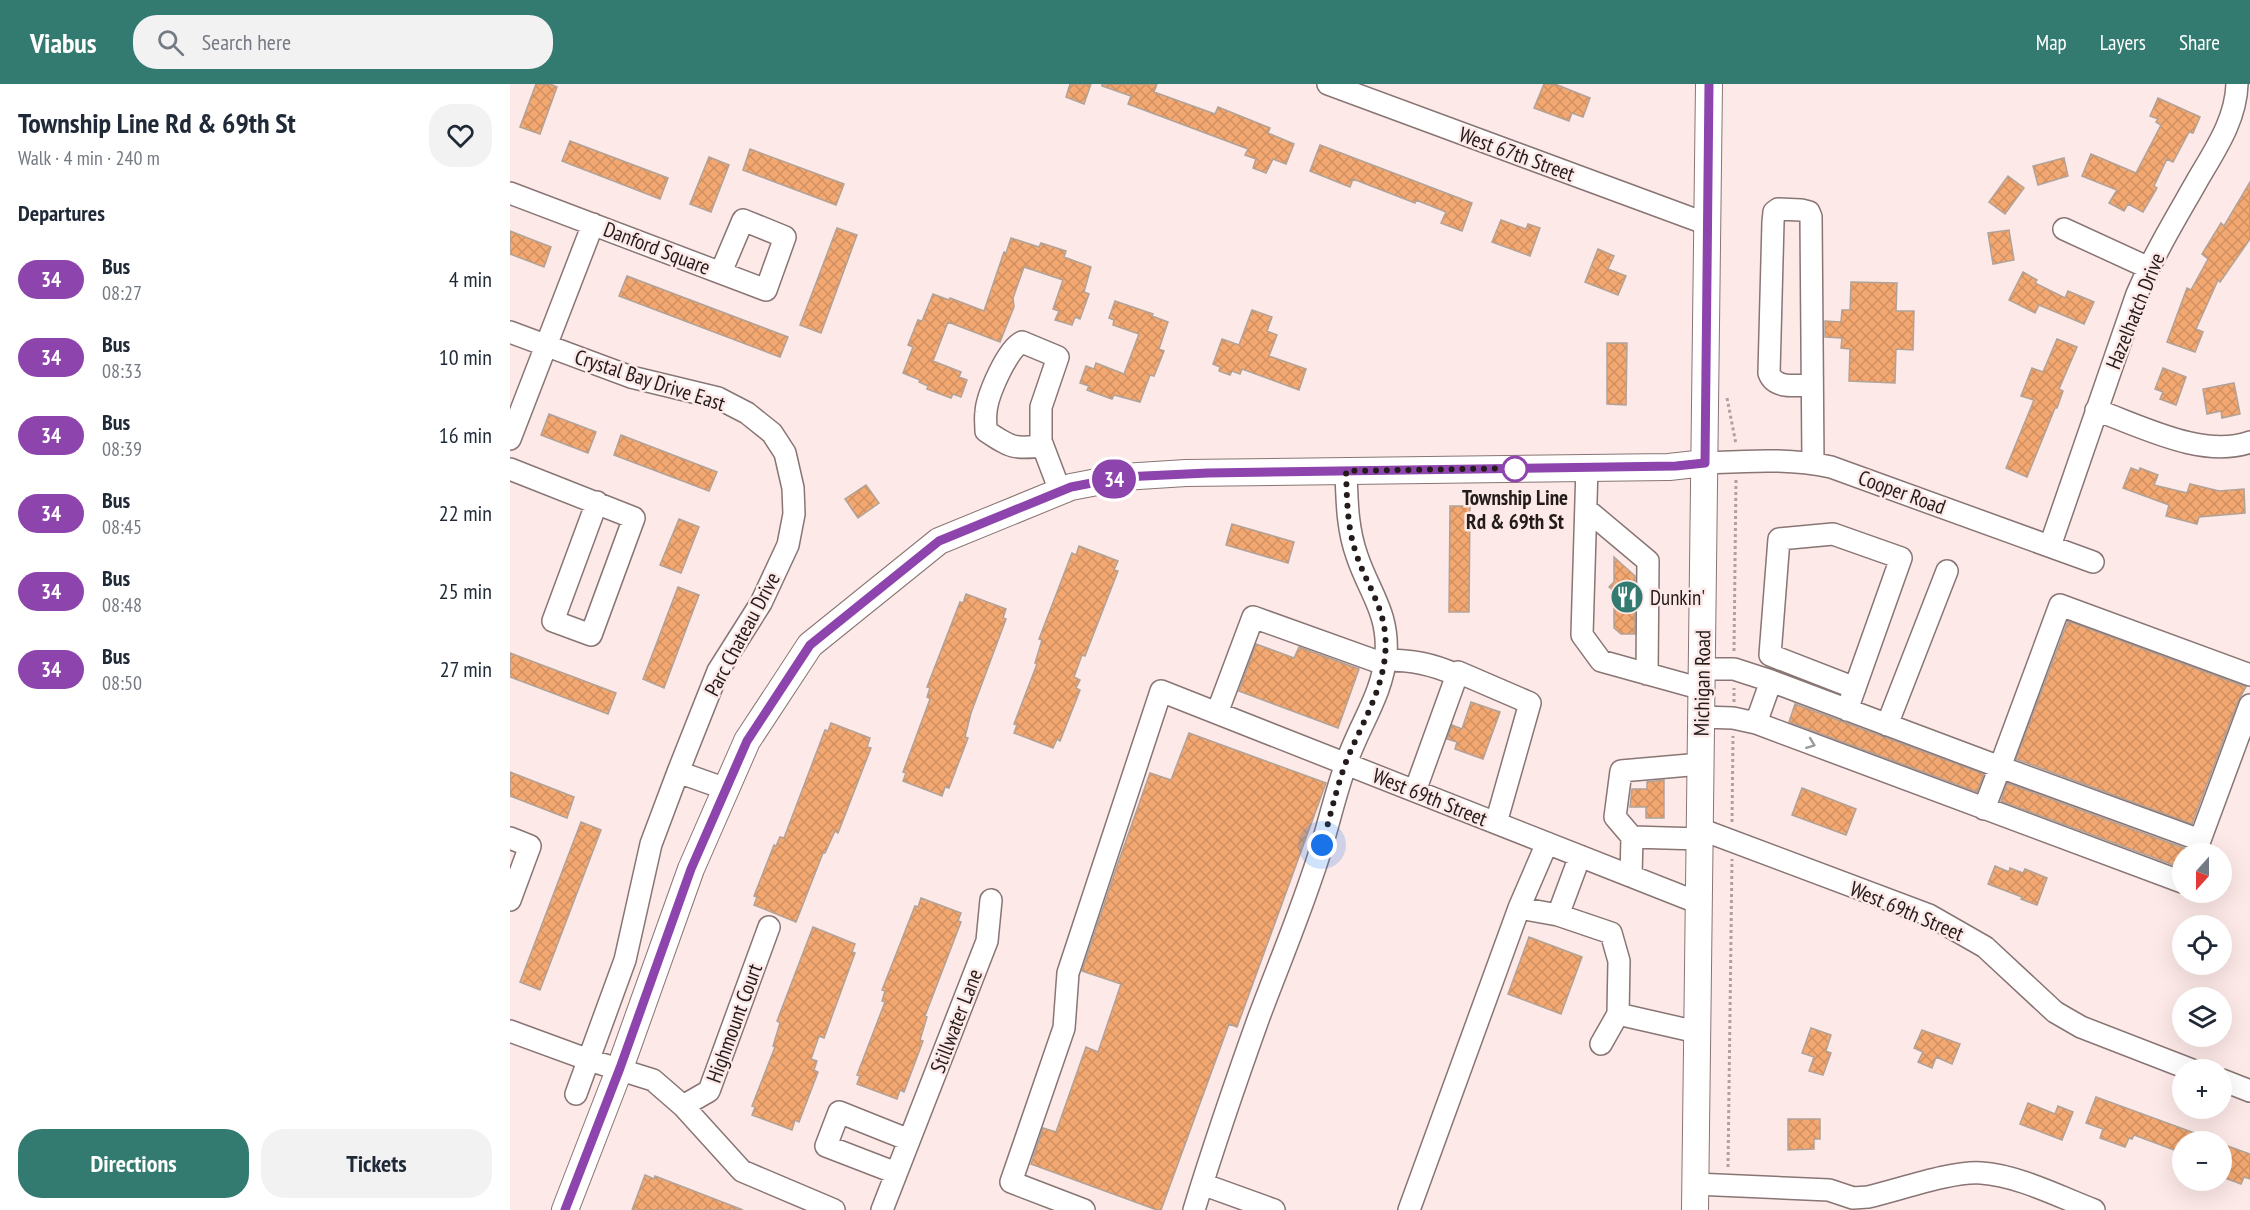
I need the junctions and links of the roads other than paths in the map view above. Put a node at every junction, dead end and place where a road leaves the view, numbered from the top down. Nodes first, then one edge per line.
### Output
1 (1328, 84) edge
2 (1709, 84) edge
3 (2237, 84) edge
4 (510, 193) edge
5 (593, 224) junction
6 (1707, 224) junction
7 (2064, 229) dead end
8 (2148, 268) junction
9 (721, 272) dead end
10 (510, 332) edge
11 (546, 345) junction
12 (1812, 385) junction
13 (2096, 410) junction
14 (510, 439) edge
15 (2250, 442) edge
16 (1043, 446) junction
17 (1705, 463) junction
18 (1813, 463) junction
19 (1587, 468) junction
20 (510, 469) edge
21 (1346, 471) junction
22 (1060, 491) junction
23 (597, 502) junction
24 (1586, 508) junction
25 (794, 514) joint
26 (2049, 546) junction
27 (2093, 562) dead end
28 (1947, 571) dead end
29 (1385, 662) junction
30 (1647, 674) junction
31 (1457, 675) junction
32 (2250, 675) edge
33 (1702, 679) junction
34 (1771, 681) junction
35 (1855, 688) junction
36 (2250, 705) edge
37 (1846, 710) junction
38 (1217, 713) junction
39 (1701, 717) junction
40 (1756, 723) junction
41 (1887, 725) junction
42 (1346, 764) junction
43 (1701, 764) junction
44 (2000, 767) junction
45 (678, 772) junction
46 (726, 789) junction
47 (1415, 791) junction
48 (1984, 809) junction
49 (1496, 823) junction
50 (1700, 834) junction
51 (1632, 837) junction
52 (510, 838) edge
53 (1547, 843) junction
54 (2188, 843) edge
55 (2199, 843) edge
56 (1580, 856) junction
57 (1631, 876) junction
58 (2172, 878) edge
59 (512, 888) edge
60 (991, 900) dead end
61 (1699, 903) junction
62 (1519, 908) junction
63 (1558, 915) junction
64 (770, 927) dead end
65 (1618, 1014) junction
66 (510, 1031) edge
67 (1697, 1032) junction
68 (1601, 1044) dead end
69 (589, 1060) junction
70 (2172, 1062) edge
71 (620, 1068) junction
72 (2232, 1084) edge
73 (2250, 1091) edge
74 (576, 1094) dead end
75 (683, 1106) junction
76 (909, 1140) junction
77 (896, 1173) junction
78 (1202, 1184) junction
79 (1695, 1184) junction
80 (565, 1210) edge
81 (834, 1210) edge
82 (882, 1210) edge
83 (1084, 1210) edge
84 (1194, 1210) edge
85 (1274, 1210) edge
86 (1409, 1210) edge
87 (1695, 1210) edge
88 (2094, 1210) edge

1 - 6 street, West 67th Street
2 - 6 main road, Michigan Road
3 - 8 street, Hazelhatch Drive
4 - 5 street, Danford Square
5 - 9 street, Danford Square
5 - 11 street, Danford Square
6 - 17 main road, Michigan Road
7 - 8 street
8 - 13 street, Hazelhatch Drive
10 - 11 street, Crystal Bay Drive East
11 - 14 street, Danford Square
11 - 25 street, Crystal Bay Drive East
12 - 12 street
12 - 18 street
13 - 15 street
13 - 26 street, Hazelhatch Drive
16 - 16 street
16 - 22 street
17 - 18 street, Cooper Road
17 - 19 main road
17 - 33 main road, Michigan Road
18 - 26 street, Cooper Road
19 - 21 main road
19 - 24 street
20 - 23 street
21 - 22 main road
21 - 29 street
22 - 46 main road
23 - 23 street
24 - 30 street
24 - 30 street
25 - 45 street, Parc Chateau Drive
26 - 27 street, Cooper Road
28 - 41 street
29 - 31 street
29 - 38 street
29 - 42 street
30 - 33 street
31 - 47 street
31 - 49 street
32 - 44 street
33 - 34 street
33 - 39 main road, Michigan Road
34 - 37 street
34 - 40 street
35 - 35 street
35 - 37 street
36 - 55 street
37 - 41 street
38 - 42 street, West 69th Street
38 - 83 street, West 69th Street
39 - 40 street
39 - 43 main road, Michigan Road
40 -> 48 street
41 - 44 street
42 - 47 street, West 69th Street
42 - 78 street
43 - 50 main road, Michigan Road
43 - 51 street
44 - 48 street
44 - 54 street
45 - 46 street
45 - 69 street, Parc Chateau Drive
46 - 71 main road
47 - 49 street, West 69th Street
48 - 58 street
49 - 53 street, West 69th Street
50 - 51 street, West 69th Street
50 - 61 main road, Michigan Road
50 - 70 street, West 69th Street
51 - 57 street
52 - 59 street
53 - 56 street, West 69th Street
53 - 62 street
56 - 57 street, West 69th Street
56 - 63 street
57 - 61 street, West 69th Street
60 - 76 street, Stillwater Lane
61 - 67 main road, Michigan Road
62 - 63 street
62 - 86 street
63 - 65 street
64 - 75 street, Highmount Court
65 - 67 street
65 - 68 street
66 - 69 street
67 - 79 main road, Michigan Road
69 - 71 street
69 - 74 street, Parc Chateau Drive
71 - 75 street
71 - 80 main road
72 - 73 street
75 - 81 street
76 - 77 street, Stillwater Lane
76 - 77 street
77 - 82 street, Stillwater Lane
78 - 84 street
78 - 85 street
79 - 87 main road, Michigan Road
79 - 88 street

